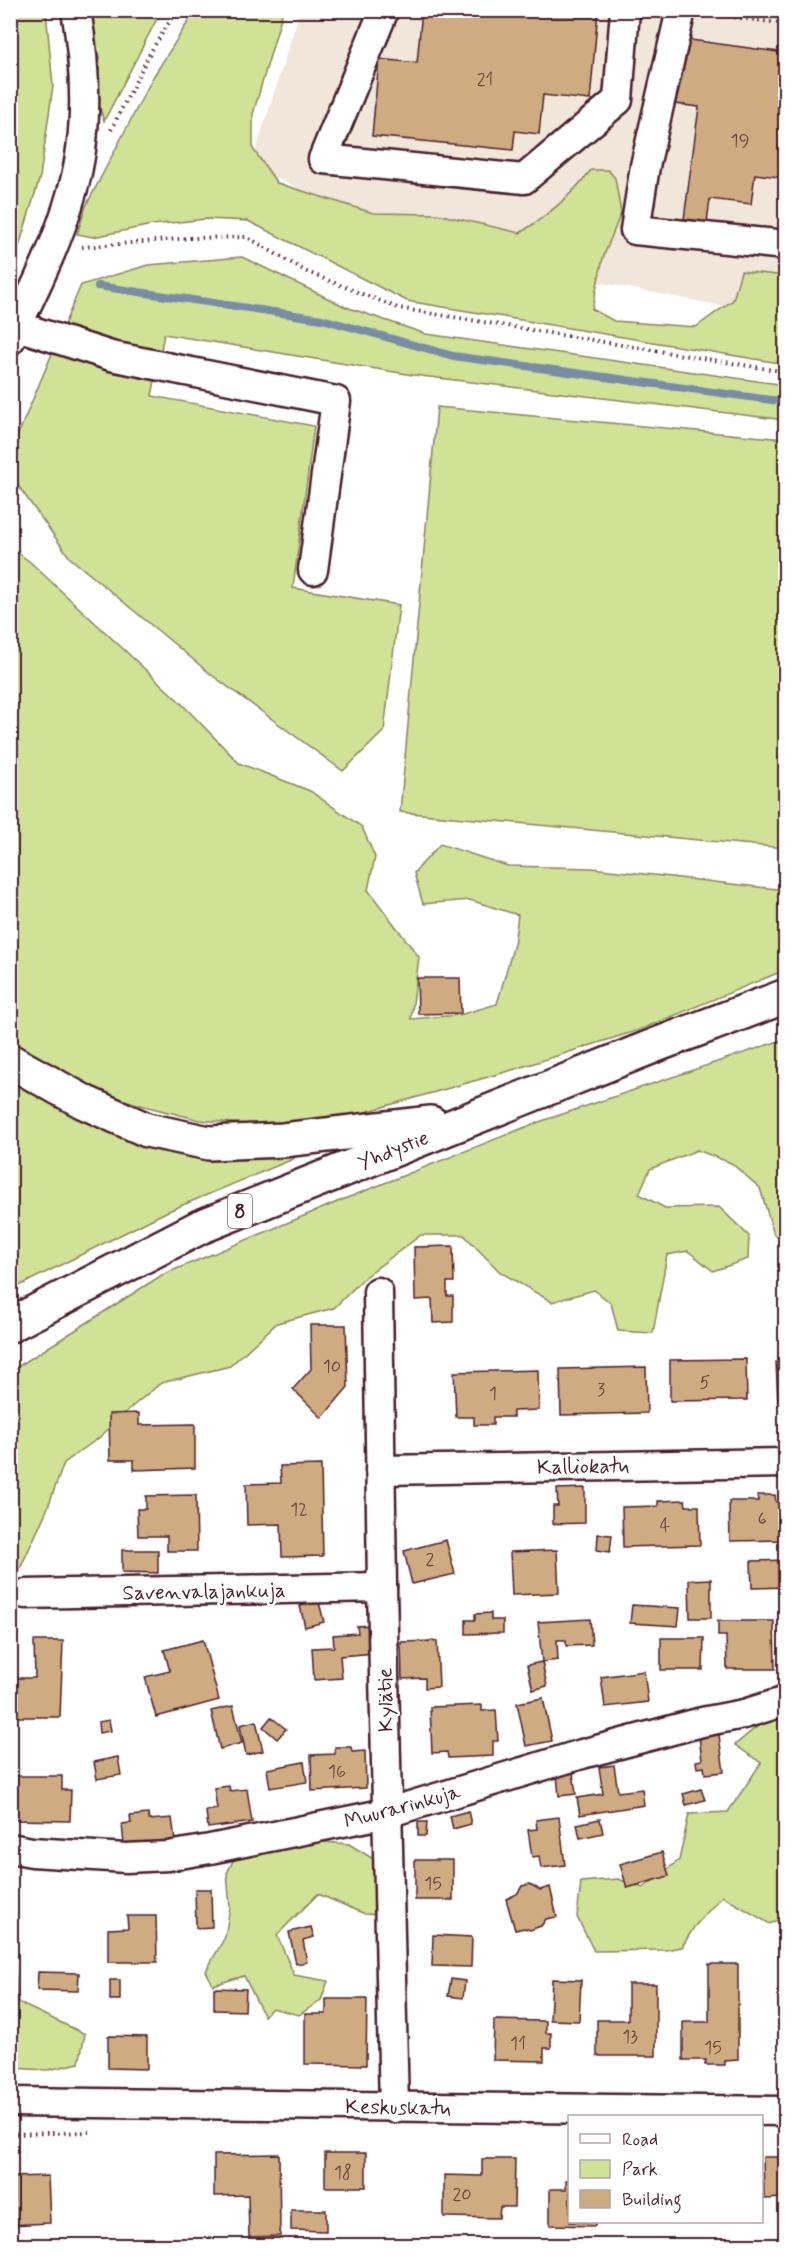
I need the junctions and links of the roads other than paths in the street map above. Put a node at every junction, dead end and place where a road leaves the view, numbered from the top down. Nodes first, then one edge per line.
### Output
1 (76, 10) edge
2 (384, 10) edge
3 (626, 10) edge
4 (681, 10) edge
5 (786, 245) edge
6 (14, 333) edge
7 (312, 570) dead end
8 (786, 996) edge
9 (10, 1061) edge
10 (478, 1117) junction
11 (378, 1292) dead end
12 (10, 1325) edge
13 (786, 1463) edge
14 (380, 1470) junction
15 (382, 1587) junction
16 (25, 1594) dead end
17 (786, 1701) edge
18 (387, 1813) junction
19 (10, 1848) edge
20 (10, 2102) edge
21 (394, 2108) junction
22 (786, 2111) edge

1 - 6 street
2 - 3 street
4 - 5 street
6 - 7 street
8 - 10 highway, Yhdystie / 8
9 - 10 highway
10 - 12 highway, Yhdystie / 8
11 - 14 street, Kylätie
13 - 14 street, Kalliokatu
14 - 15 street, Kylätie
15 - 16 street, Savenvalajankuja
15 - 18 street, Kylätie
17 - 18 street, Muurarinkuja
18 - 19 street, Muurarinkuja
18 - 21 street, Kylätie
20 - 21 street, Keskuskatu
21 - 22 street, Keskuskatu

